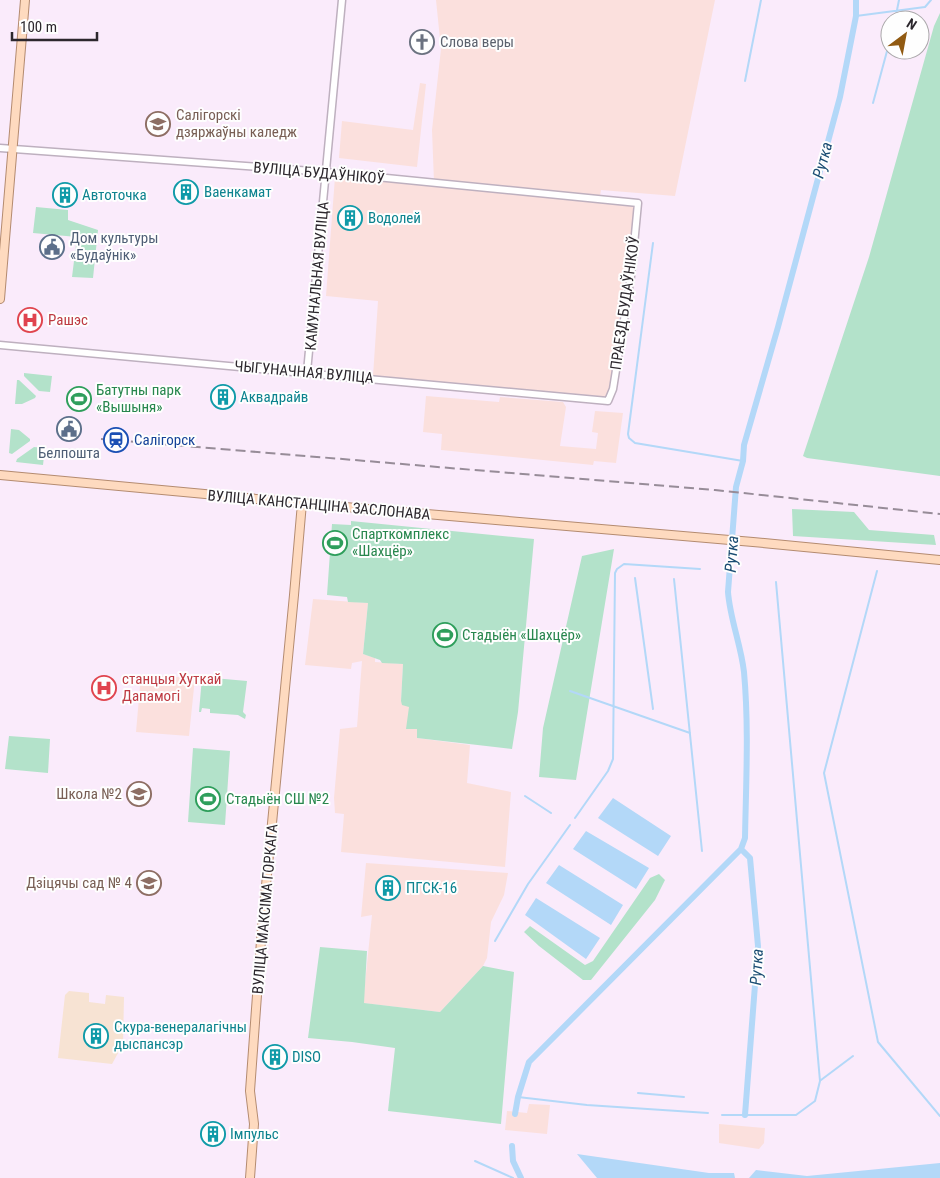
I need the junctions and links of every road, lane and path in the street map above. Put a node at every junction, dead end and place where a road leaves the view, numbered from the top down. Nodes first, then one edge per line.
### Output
1 (25, 0) edge
2 (342, 0) edge
3 (0, 148) edge
4 (13, 149) junction
5 (326, 172) junction
6 (638, 203) joint
7 (0, 299) edge
8 (0, 345) edge
9 (308, 372) junction
10 (608, 401) joint
11 (0, 475) edge
12 (302, 503) junction
13 (940, 560) edge
14 (250, 1178) edge

1 - 4 main road
2 - 5 street, КАМУНАЛЬНАЯ ВУЛІЦА
3 - 4 street, ВУЛІЦА БУДАЎНІКОЎ
4 - 5 street, ВУЛІЦА БУДАЎНІКОЎ
4 - 7 main road
5 - 6 street, ВУЛІЦА БУДАЎНІКОЎ
5 - 9 street, КАМУНАЛЬНАЯ ВУЛІЦА
6 - 10 street, ПРАЕЗД БУДАЎНІКОЎ
8 - 9 street, ЧЫГУНАЧНАЯ ВУЛІЦА
9 - 10 street, ЧЫГУНАЧНАЯ ВУЛІЦА
11 - 12 main road, ВУЛІЦА КАНСТАНЦІНА ЗАСЛОНАВА
12 - 13 main road, ВУЛІЦА КАНСТАНЦІНА ЗАСЛОНАВА
12 - 14 main road, ВУЛІЦА МАКСІМА ГОРКАГА

